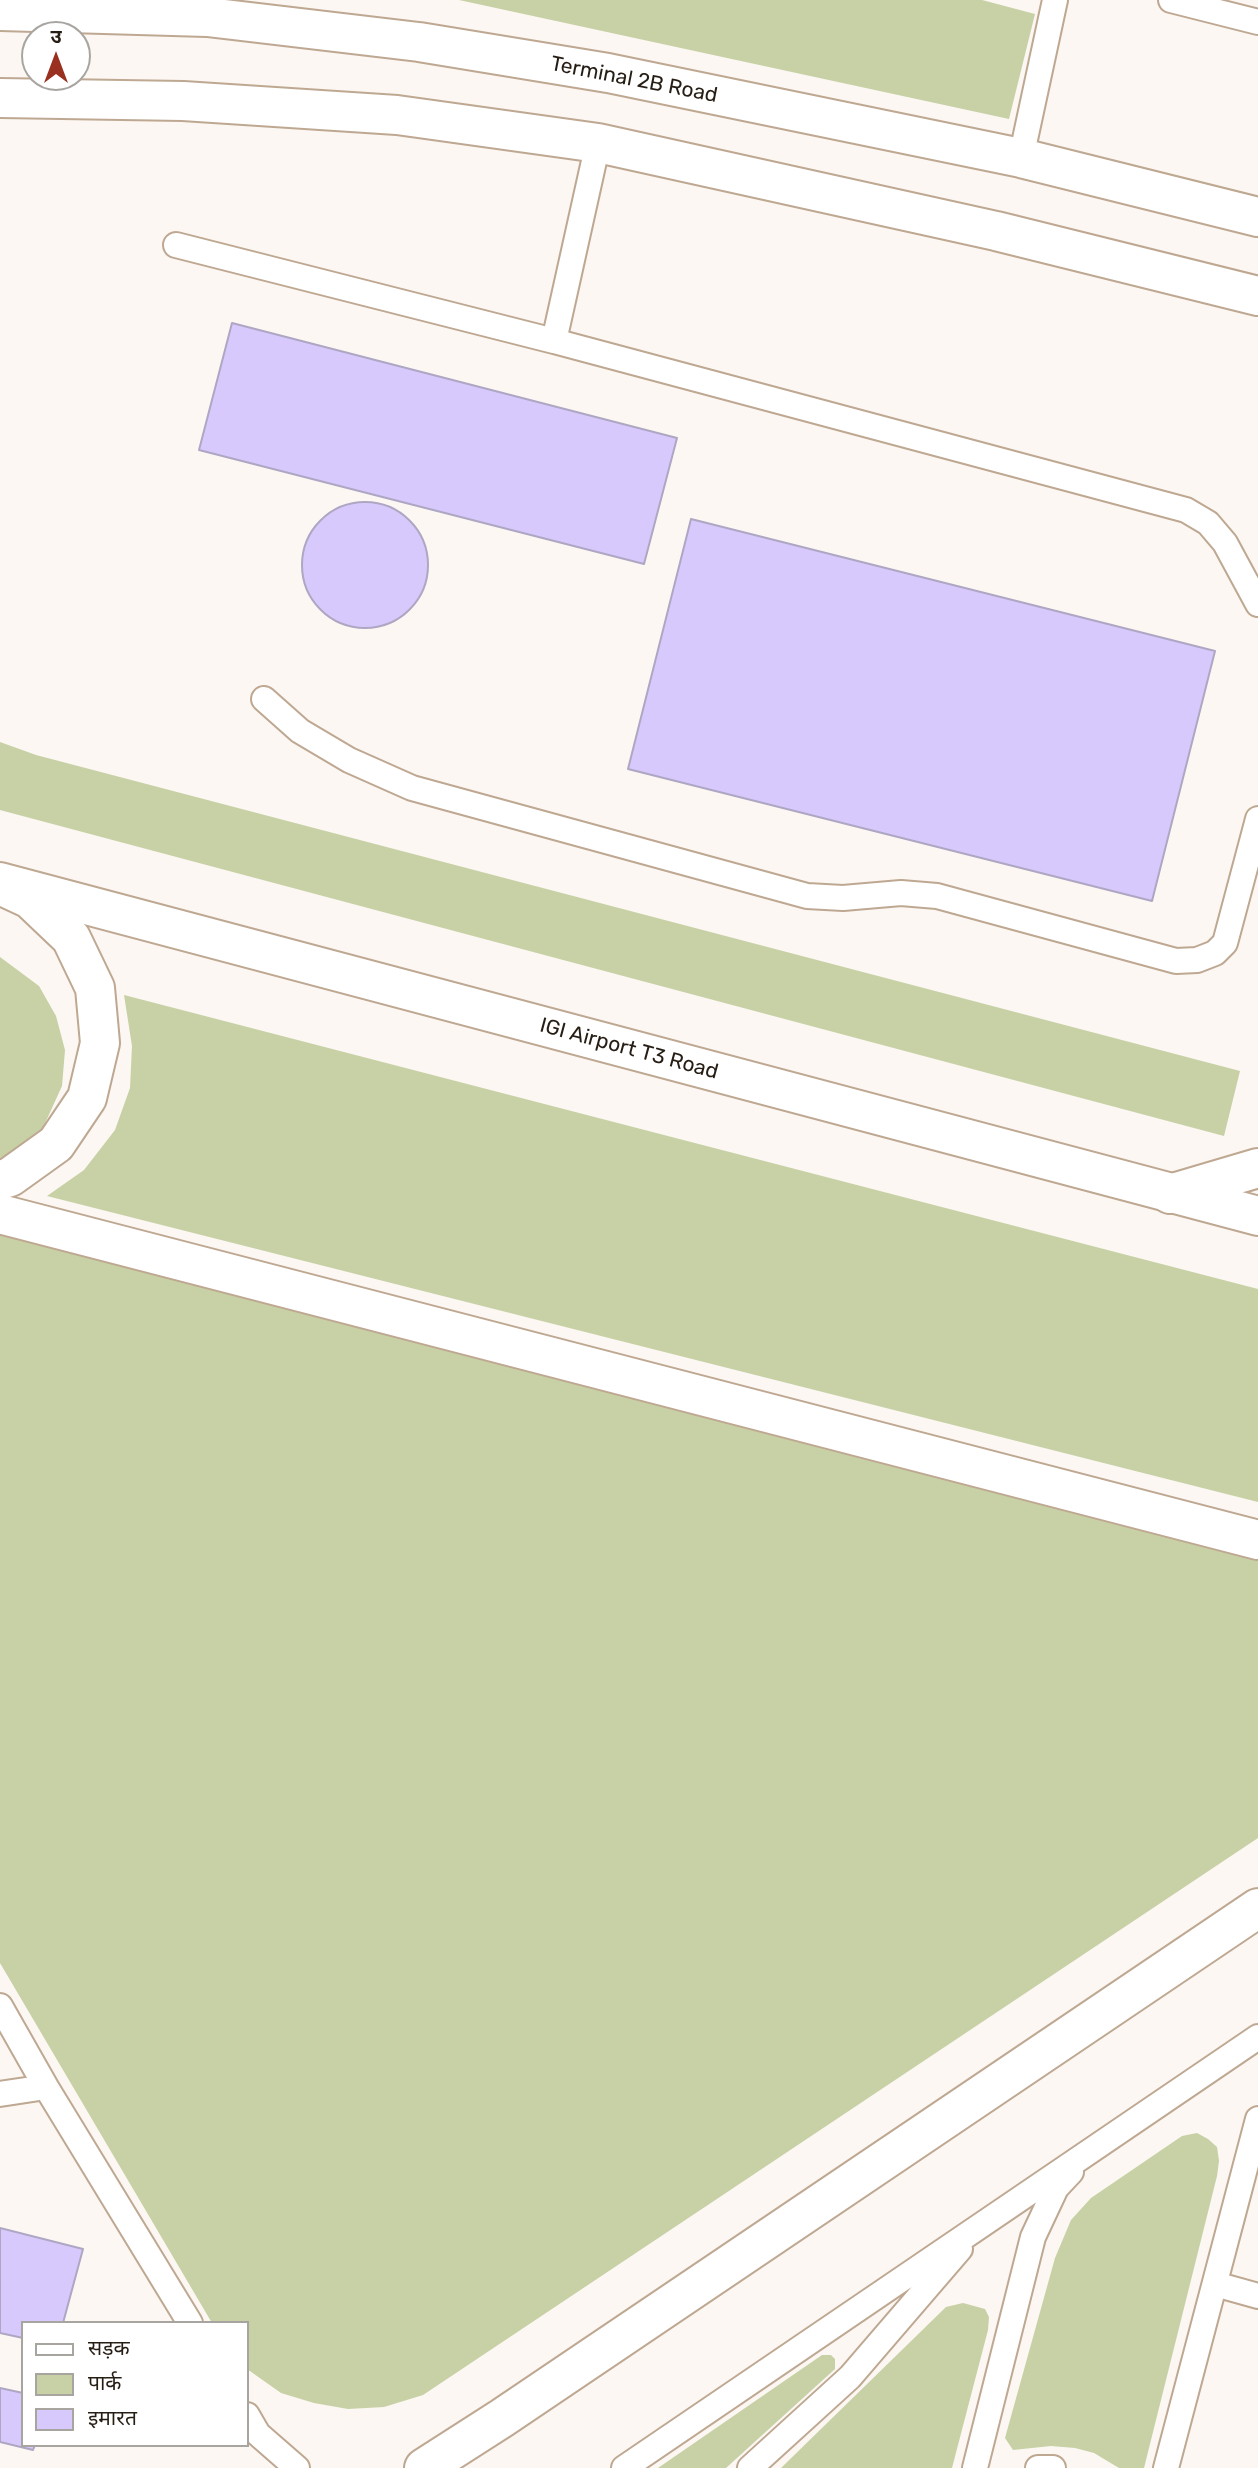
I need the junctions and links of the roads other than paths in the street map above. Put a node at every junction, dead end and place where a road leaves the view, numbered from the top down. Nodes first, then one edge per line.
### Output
1 (1055, 0) edge
2 (1171, 0) edge
3 (0, 11) edge
4 (1258, 22) edge
5 (0, 98) edge
6 (598, 143) junction
7 (1021, 158) junction
8 (1258, 217) edge
9 (176, 245) dead end
10 (1258, 296) edge
11 (554, 341) junction
12 (1258, 604) edge
13 (264, 699) dead end
14 (1258, 819) edge
15 (0, 884) edge
16 (1258, 1168) edge
17 (0, 1180) edge
18 (1170, 1194) junction
19 (0, 1214) edge
20 (1258, 1216) edge
21 (1258, 1540) edge
22 (1258, 1908) edge
23 (3, 2014) edge
24 (1258, 2037) edge
25 (46, 2087) junction
26 (0, 2094) edge
27 (1258, 2119) edge
28 (1087, 2154) junction
29 (983, 2222) junction
30 (1215, 2284) junction
31 (1258, 2295) edge
32 (189, 2321) edge
33 (248, 2417) edge
34 (502, 2418) junction
35 (297, 2468) edge
36 (424, 2468) edge
37 (453, 2468) edge
38 (624, 2468) edge
39 (750, 2468) edge
40 (975, 2468) edge
41 (1038, 2468) edge
42 (1053, 2468) edge
43 (1166, 2468) edge

1 - 7 lane
2 - 4 lane
3 - 7 main road, Terminal 2B Road
5 - 6 main road
6 - 10 main road
6 - 11 lane
7 - 8 main road, Terminal 2B Road
9 - 11 lane
11 - 12 lane
13 - 14 lane
15 - 17 main road
15 - 18 main road, IGI Airport T3 Road
16 - 18 main road
18 - 20 main road, IGI Airport T3 Road
19 - 21 main road
22 - 34 main road
23 - 25 lane
24 - 28 lane
25 - 26 lane
25 - 32 lane
27 - 30 lane
28 - 29 lane
28 - 40 lane
29 - 38 lane
29 - 39 lane
30 - 31 lane
30 - 43 lane
33 - 35 lane
34 - 36 main road
34 - 37 lane
41 - 42 lane

